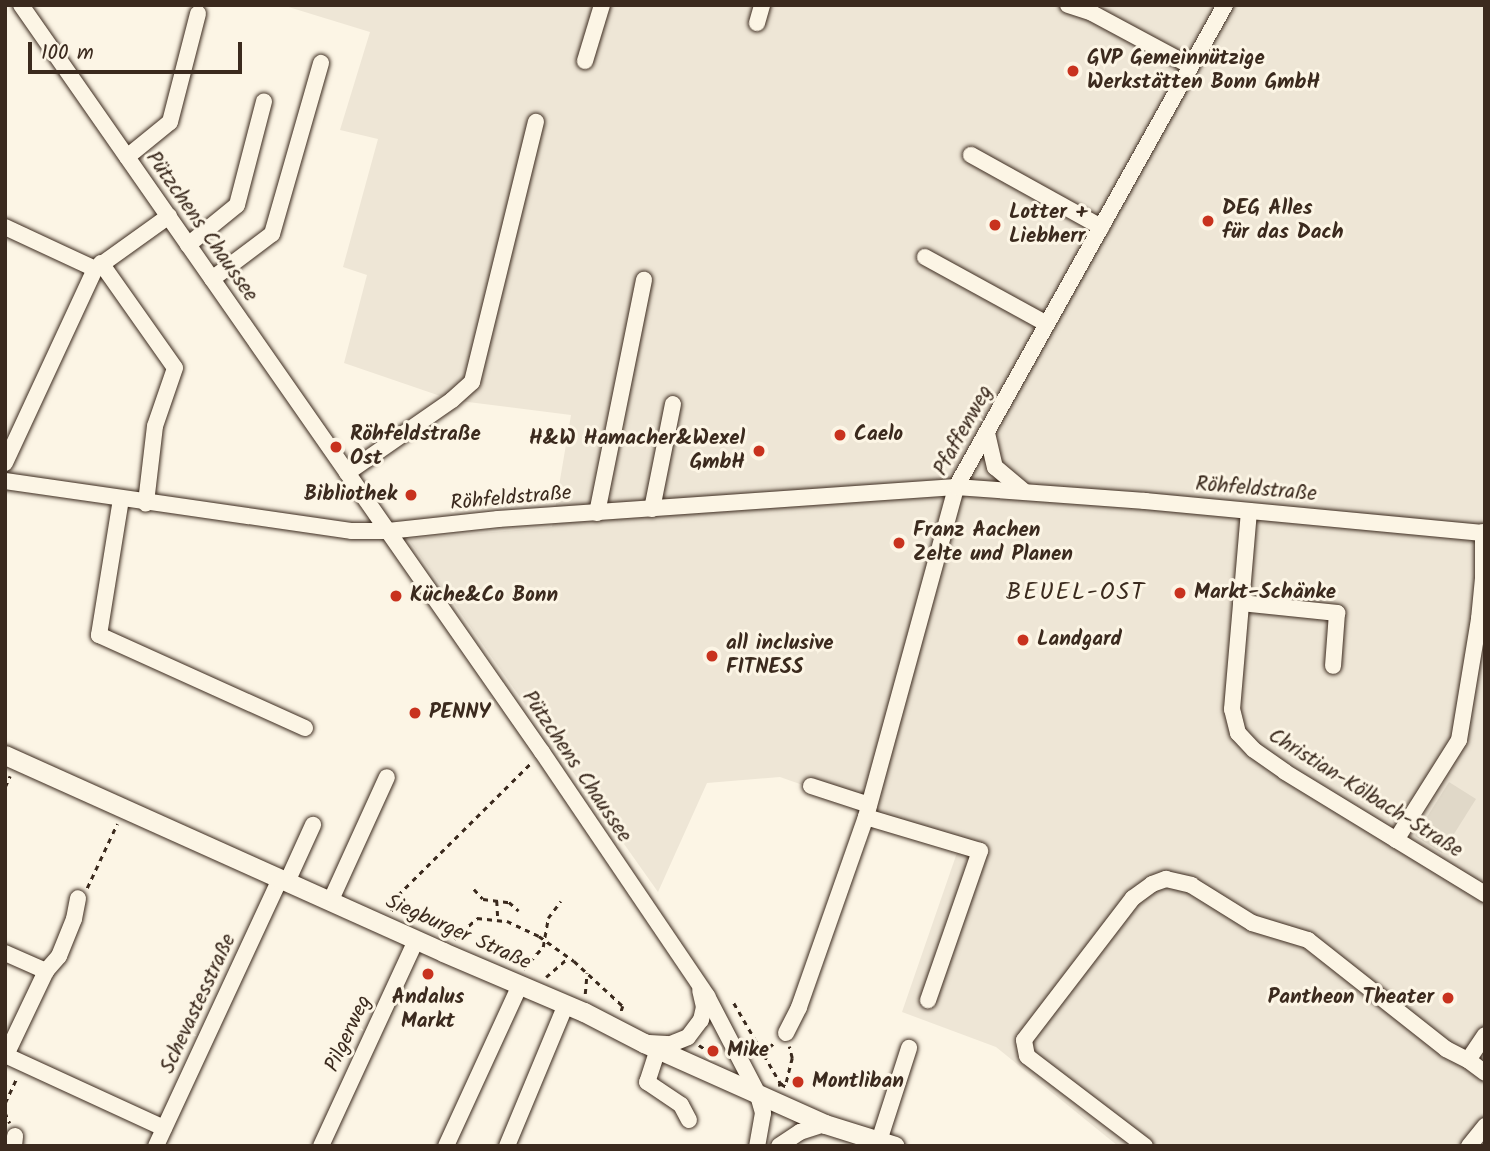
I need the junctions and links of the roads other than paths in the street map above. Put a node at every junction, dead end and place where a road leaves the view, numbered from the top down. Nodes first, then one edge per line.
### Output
1 (21, 5) edge
2 (602, 5) edge
3 (762, 5) edge
4 (1068, 5) edge
5 (1225, 5) edge
6 (198, 14) dead end
7 (757, 23) dead end
8 (585, 61) dead end
9 (321, 63) dead end
10 (1191, 66) junction
11 (264, 101) dead end
12 (536, 122) dead end
13 (971, 155) dead end
14 (127, 157) junction
15 (169, 216) junction
16 (5, 227) edge
17 (1101, 227) junction
18 (188, 244) junction
19 (925, 257) dead end
20 (98, 266) junction
21 (212, 279) junction
22 (644, 280) dead end
23 (1047, 324) junction
24 (673, 404) dead end
25 (987, 433) junction
26 (5, 463) edge
27 (347, 473) junction
28 (5, 481) edge
29 (956, 487) junction
30 (1024, 491) junction
31 (121, 499) junction
32 (146, 503) junction
33 (652, 509) junction
34 (1250, 511) junction
35 (597, 513) junction
36 (388, 531) junction
37 (1484, 532) edge
38 (1484, 568) edge
39 (1241, 603) junction
40 (1333, 666) dead end
41 (304, 728) dead end
42 (5, 755) edge
43 (387, 777) dead end
44 (811, 786) dead end
45 (867, 811) junction
46 (313, 825) dead end
47 (1396, 840) junction
48 (284, 881) junction
49 (1485, 894) edge
50 (78, 898) road end
51 (330, 902) junction
52 (416, 940) junction
53 (5, 953) edge
54 (46, 971) junction
55 (520, 985) junction
56 (700, 987) junction
57 (928, 1000) dead end
58 (575, 1008) junction
59 (786, 1033) road end
60 (1485, 1035) edge
61 (651, 1046) junction
62 (909, 1048) dead end
63 (6, 1055) edge
64 (1468, 1060) junction
65 (1485, 1073) edge
66 (757, 1092) junction
67 (689, 1120) dead end
68 (825, 1124) junction
69 (1485, 1126) edge
70 (164, 1128) junction
71 (887, 1143) edge
72 (156, 1146) edge
73 (321, 1146) edge
74 (446, 1146) edge
75 (507, 1146) edge
76 (757, 1146) edge
77 (779, 1146) edge
78 (1145, 1146) edge
79 (1469, 1146) edge

1 - 14 street, Pützchens Chaussee
2 - 8 street
3 - 7 street
4 - 10 street
5 - 10 street, Pfaffenweg
6 - 14 street
9 - 21 street
10 - 17 street, Pfaffenweg
11 - 18 street
12 - 27 street
13 - 17 street
14 - 15 street, Pützchens Chaussee
15 - 18 street, Pützchens Chaussee
15 - 20 street
16 - 20 street
17 - 23 street, Pfaffenweg
18 - 21 street, Pützchens Chaussee
19 - 23 street
20 - 26 street
20 - 32 street
21 - 27 street, Pützchens Chaussee
22 - 35 street
23 - 25 street, Pfaffenweg
24 - 33 street
25 - 29 street, Pfaffenweg
25 - 30 street
27 - 36 street, Pützchens Chaussee
28 - 31 street, Röhfeldstraße
29 - 30 street, Röhfeldstraße
29 - 33 street, Röhfeldstraße
29 - 45 street, Pfaffenweg
30 - 34 street, Röhfeldstraße
31 - 32 street, Röhfeldstraße
31 - 41 street
32 - 36 street, Röhfeldstraße
33 - 35 street, Röhfeldstraße
34 - 37 street, Röhfeldstraße
34 - 39 street, Christian-Kölbach-Straße
35 - 36 street, Röhfeldstraße
36 - 56 street, Pützchens Chaussee
37 - 38 street
38 - 47 street
39 - 40 street
39 - 47 street, Christian-Kölbach-Straße
42 - 48 main road, Siegburger Straße
43 - 51 street
44 - 45 street
45 - 57 street
45 - 59 street, Pfaffenweg
46 - 48 street, Schevastesstraße
47 - 49 street, Christian-Kölbach-Straße
48 - 51 main road, Siegburger Straße
48 - 70 street, Schevastesstraße
50 - 54 street
51 - 52 main road, Siegburger Straße
52 - 55 main road, Siegburger Straße
52 - 73 street, Pilgerweg
53 - 54 street
54 - 63 street
55 - 58 main road, Siegburger Straße
55 - 74 street
56 - 61 street
56 - 66 street, Pützchens Chaussee
58 - 61 main road, Siegburger Straße
58 - 75 street
60 - 64 street
61 - 66 main road, Siegburger Straße
61 - 67 street
62 - 71 street
63 - 70 street
64 - 65 street
64 - 78 street
66 - 68 main road, Siegburger Straße
66 - 76 street, Pützchens Chaussee
68 - 71 main road, Siegburger Straße
68 - 77 street
69 - 79 street
70 - 72 street, Schevastesstraße

